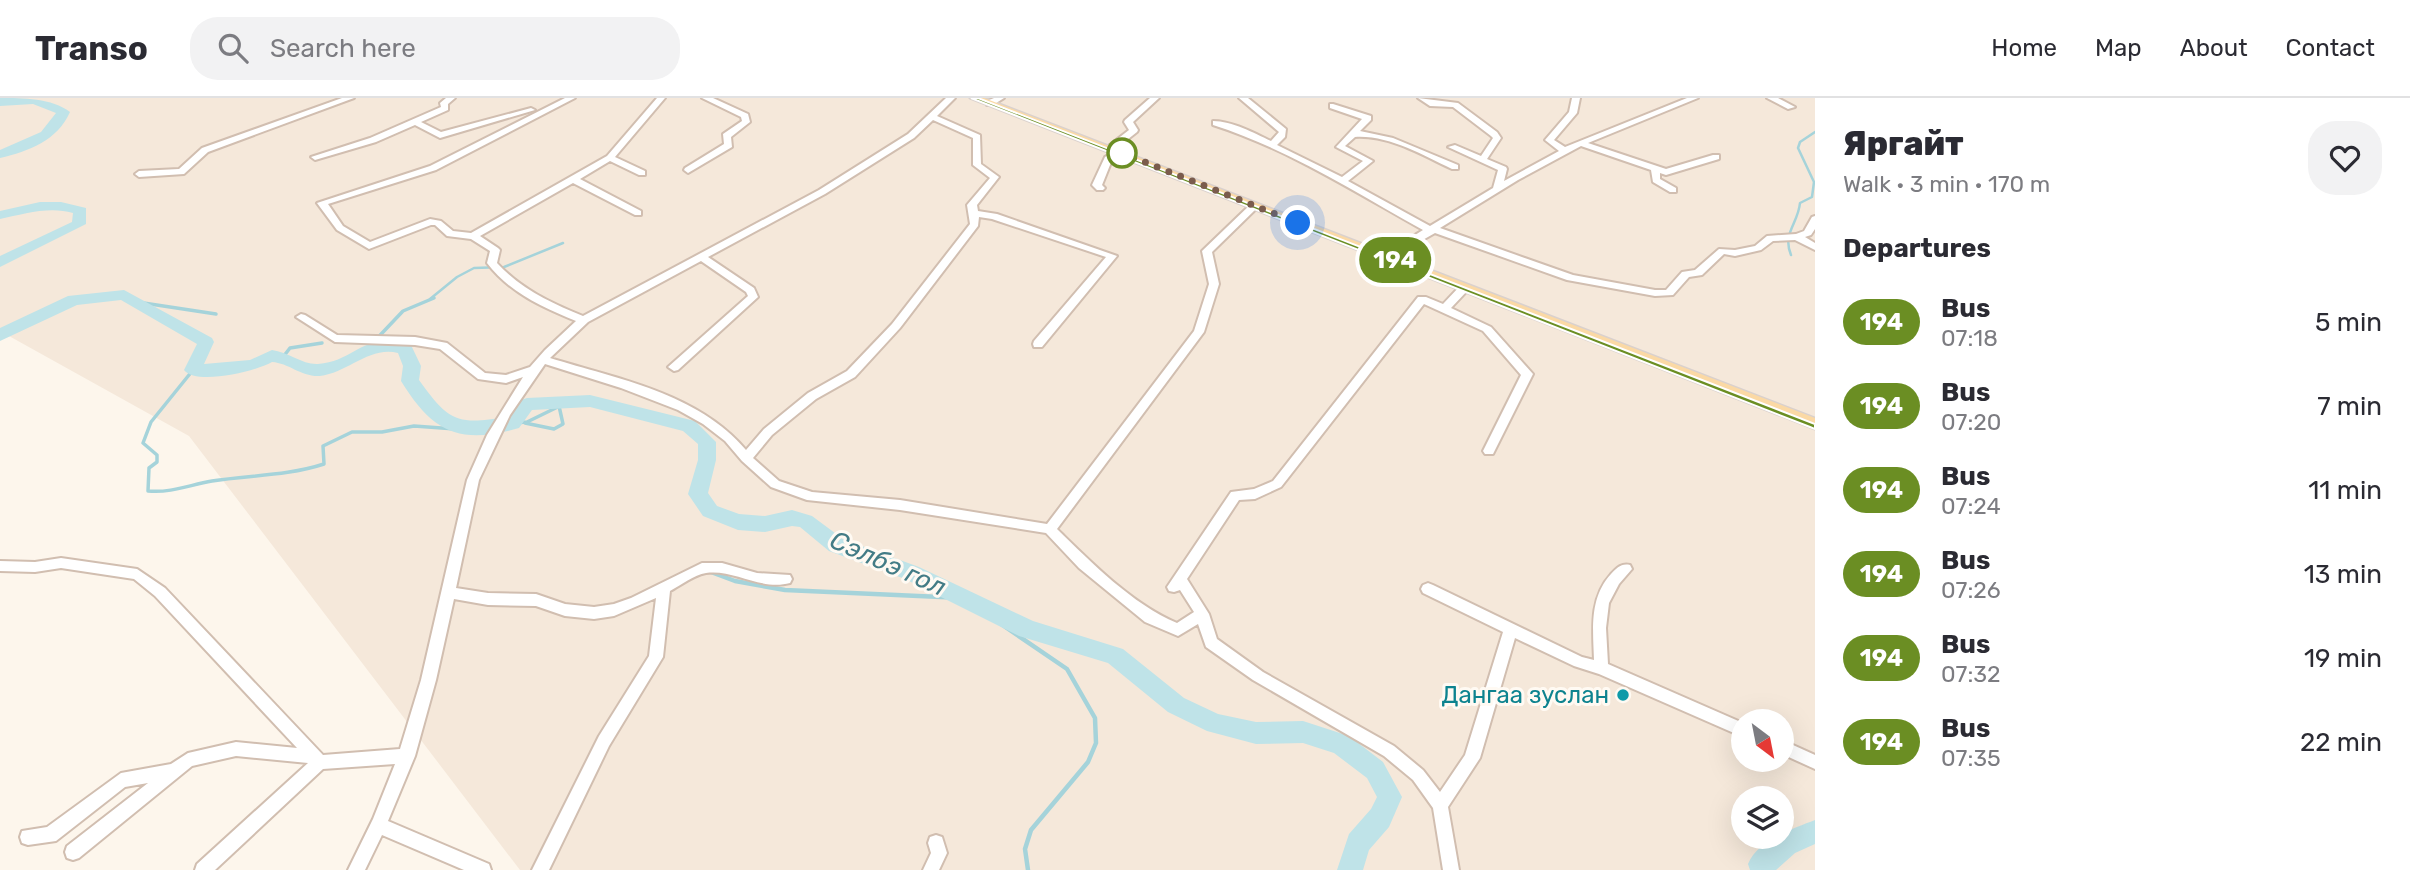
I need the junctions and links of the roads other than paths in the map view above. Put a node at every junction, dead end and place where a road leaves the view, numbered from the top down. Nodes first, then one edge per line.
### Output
1 (349, 98) edge
2 (450, 98) edge
3 (571, 98) edge
4 (661, 98) edge
5 (706, 98) edge
6 (951, 98) edge
7 (975, 98) edge
8 (1155, 98) edge
9 (1243, 98) edge
10 (1422, 98) edge
11 (1576, 98) edge
12 (1694, 98) edge
13 (1771, 98) edge
14 (995, 101) edge
15 (559, 104) junction
16 (1333, 106) dead end
17 (1791, 107) dead end
18 (933, 117) junction
19 (416, 122) junction
20 (1216, 123) dead end
21 (1354, 134) junction
22 (1580, 143) junction
23 (1272, 145) junction
24 (1452, 148) dead end
25 (1114, 150) junction
26 (1565, 151) junction
27 (315, 157) dead end
28 (1716, 157) dead end
29 (610, 158) junction
30 (1483, 159) junction
31 (1455, 167) dead end
32 (688, 170) dead end
33 (1655, 170) junction
34 (642, 173) dead end
35 (139, 174) dead end
36 (573, 179) junction
37 (1341, 182) junction
38 (1100, 188) dead end
39 (1497, 189) junction
40 (1673, 190) dead end
41 (1254, 205) junction
42 (973, 213) junction
43 (638, 214) dead end
44 (1815, 219) edge
45 (1433, 230) junction
46 (473, 236) junction
47 (1797, 237) junction
48 (1815, 241) edge
49 (1815, 247) edge
50 (701, 257) junction
51 (1386, 257) junction
52 (1464, 288) junction
53 (1446, 307) junction
54 (301, 317) dead end
55 (584, 320) junction
56 (1038, 344) dead end
57 (539, 365) junction
58 (674, 367) dead end
59 (1815, 424) edge
60 (1489, 451) dead end
61 (746, 458) junction
62 (1050, 528) junction
63 (0, 566) edge
64 (1625, 569) dead end
65 (785, 579) dead end
66 (664, 587) junction
67 (1428, 589) dead end
68 (447, 592) junction
69 (1202, 614) junction
70 (1511, 629) junction
71 (1601, 668) junction
72 (1731, 725) edge
73 (1794, 752) edge
74 (407, 756) junction
75 (318, 760) junction
76 (1815, 762) edge
77 (176, 770) junction
78 (1440, 805) junction
79 (380, 826) junction
80 (28, 837) dead end
81 (936, 843) dead end
82 (73, 852) dead end
83 (203, 870) edge
84 (356, 870) edge
85 (483, 870) edge
86 (540, 870) edge
87 (931, 870) edge
88 (1451, 870) edge

1 - 35 street
2 - 19 street
3 - 15 street
4 - 29 street
5 - 32 street
6 - 18 street
7 - 14 main road
8 - 25 street
9 - 23 street
10 - 30 street
11 - 26 street
12 - 22 street
13 - 17 street
14 - 25 main road
15 - 19 street
15 - 46 street
16 - 21 street
18 - 42 street
18 - 50 street
19 - 27 street
20 - 23 street
21 - 31 street
21 - 37 street
22 - 26 street
22 - 33 street
23 - 37 street
24 - 30 street
25 - 38 street
25 - 41 main road
26 - 39 street
28 - 33 street
29 - 34 street
29 - 36 street
30 - 39 street
33 - 40 street
36 - 43 street
36 - 46 street
37 - 45 street
39 - 45 street
41 - 51 main road
41 - 62 street
42 - 56 street
42 - 61 street
44 - 47 street
45 - 47 street
45 - 51 street
46 - 55 street
47 - 48 street
47 - 49 street
50 - 55 street
50 - 58 street
51 - 52 main road
52 - 53 street
52 - 59 main road
53 - 60 street
53 - 69 street
54 - 57 street
55 - 57 street
57 - 61 street
57 - 68 street
61 - 62 street
62 - 69 street
63 - 75 street
64 - 71 street
65 - 66 street
66 - 68 street
66 - 86 street
67 - 70 street
68 - 74 street
69 - 78 street
70 - 71 street
70 - 78 street
71 - 72 street
73 - 76 street
74 - 75 street
74 - 79 street
75 - 77 street
75 - 83 street
77 - 80 street
77 - 82 street
78 - 88 street
79 - 84 street
79 - 85 street
81 - 87 street

